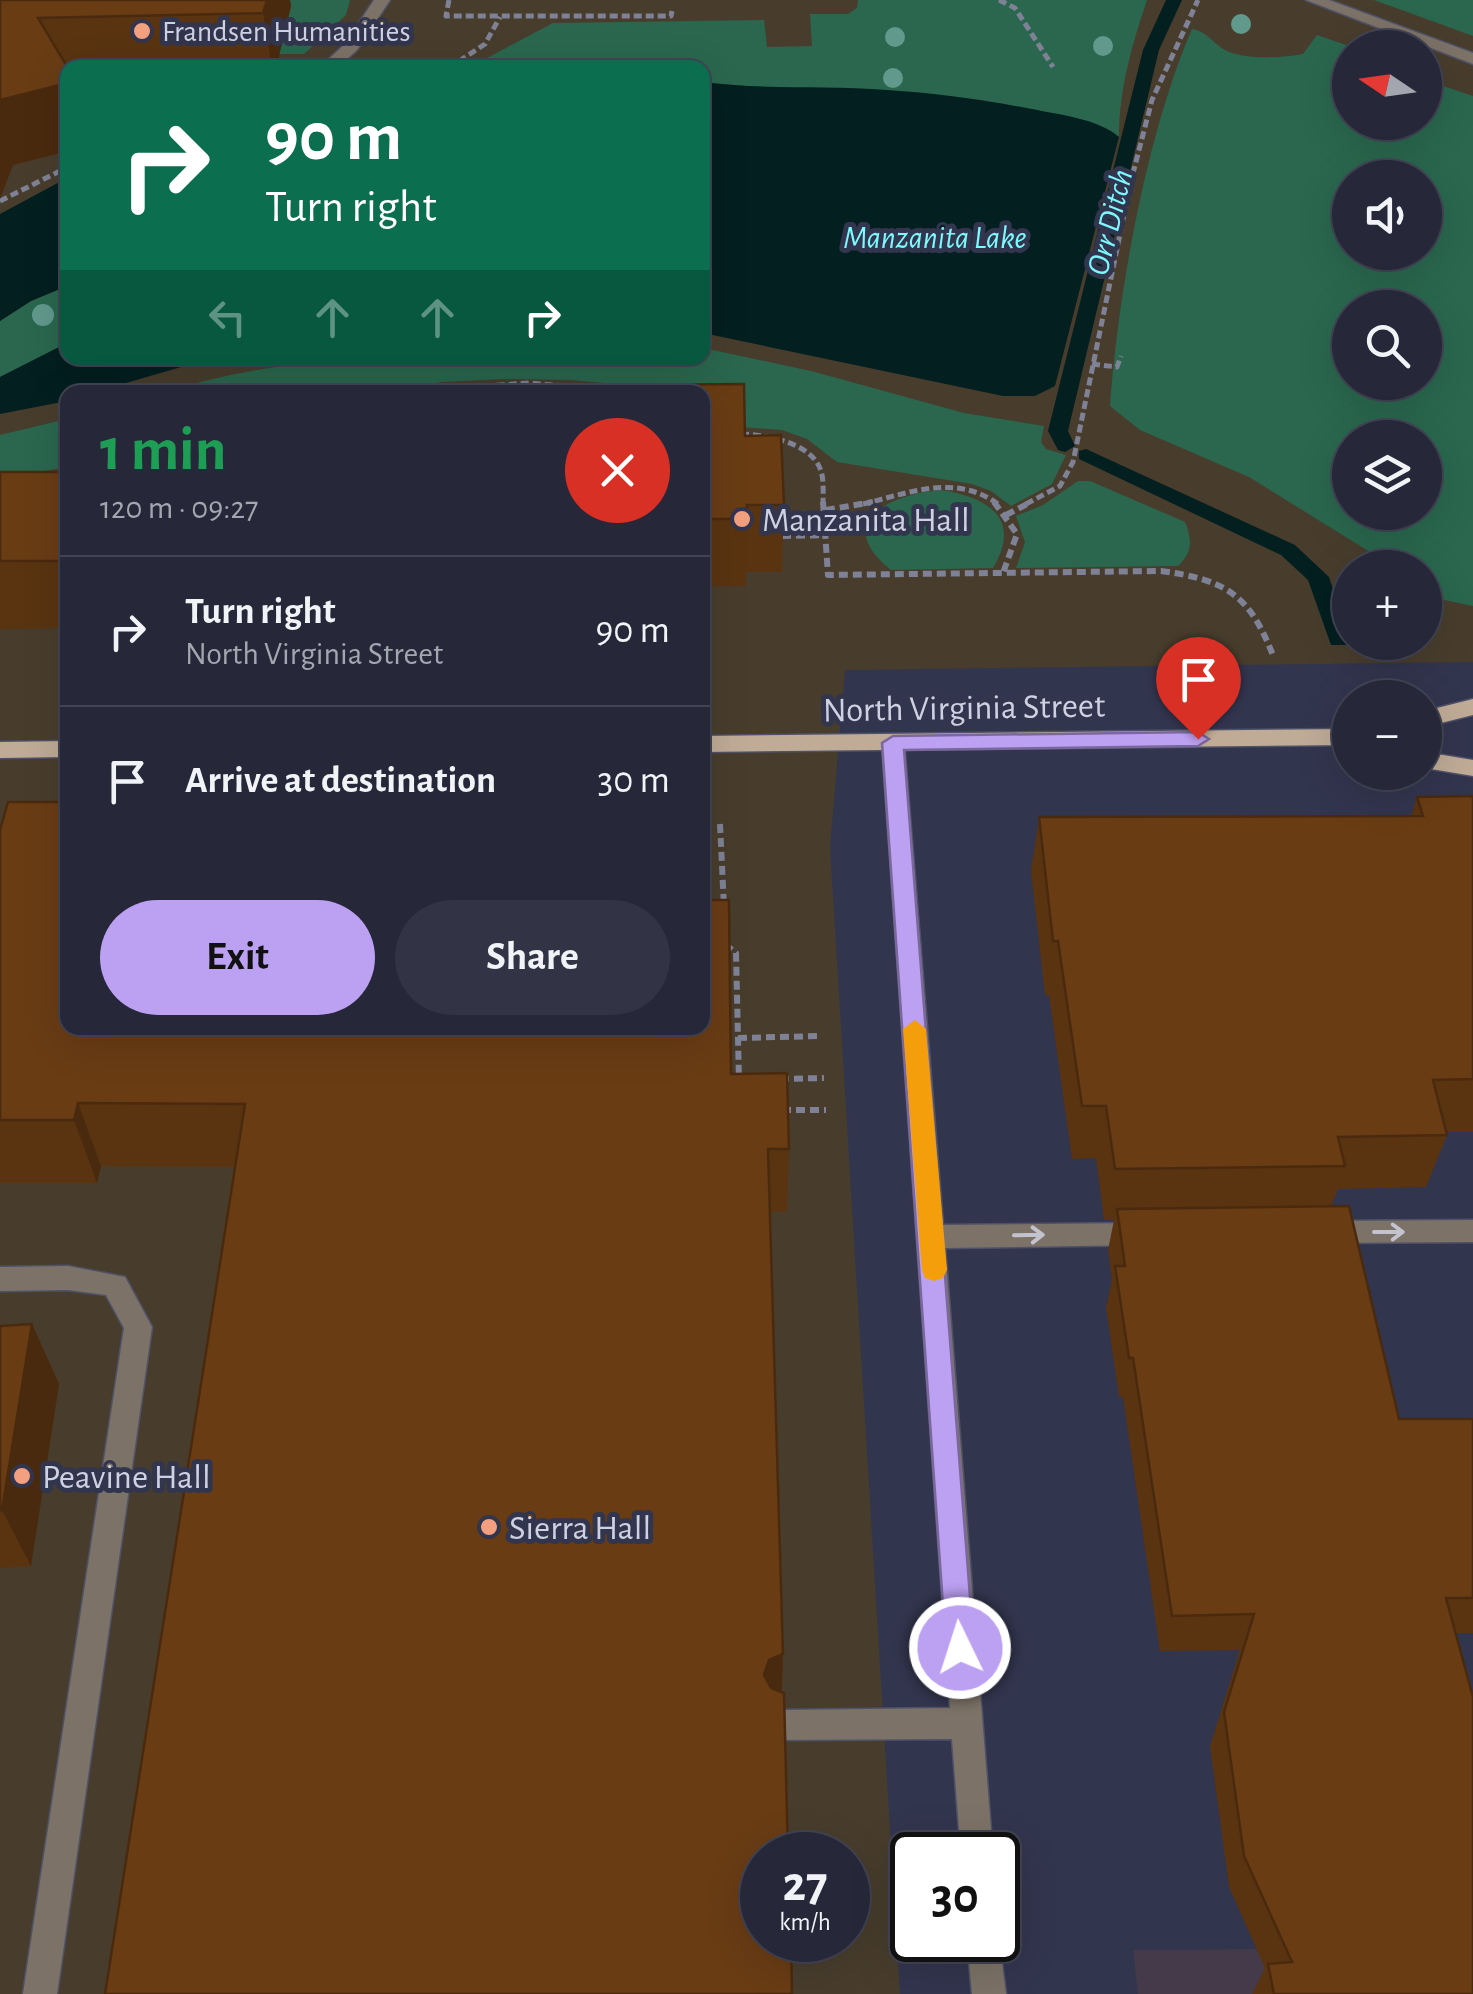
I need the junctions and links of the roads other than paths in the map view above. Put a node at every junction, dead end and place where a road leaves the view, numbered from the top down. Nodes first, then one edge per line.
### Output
1 (382, 0) edge
2 (1314, 0) edge
3 (1473, 59) edge
4 (336, 60) edge
5 (1473, 707) edge
6 (1442, 714) edge
7 (1332, 738) edge
8 (893, 743) junction
9 (710, 744) edge
10 (60, 749) edge
11 (0, 750) edge
12 (1442, 763) edge
13 (1473, 768) edge
14 (1294, 1232) edge
15 (1473, 1232) edge
16 (1174, 1234) edge
17 (932, 1237) junction
18 (0, 1279) edge
19 (966, 1723) junction
20 (782, 1725) edge
21 (975, 1832) edge
22 (986, 1962) edge
23 (40, 1994) edge
24 (989, 1994) edge

1 - 4 street
2 - 3 street
5 - 6 main road
7 - 8 main road, North Virginia Street
8 - 9 main road, North Virginia Street
8 - 17 street
10 - 11 main road
12 - 13 main road
14 -> 15 street
17 -> 16 street
17 - 19 street
18 - 23 street
19 - 20 street
19 - 21 street
22 - 24 street

